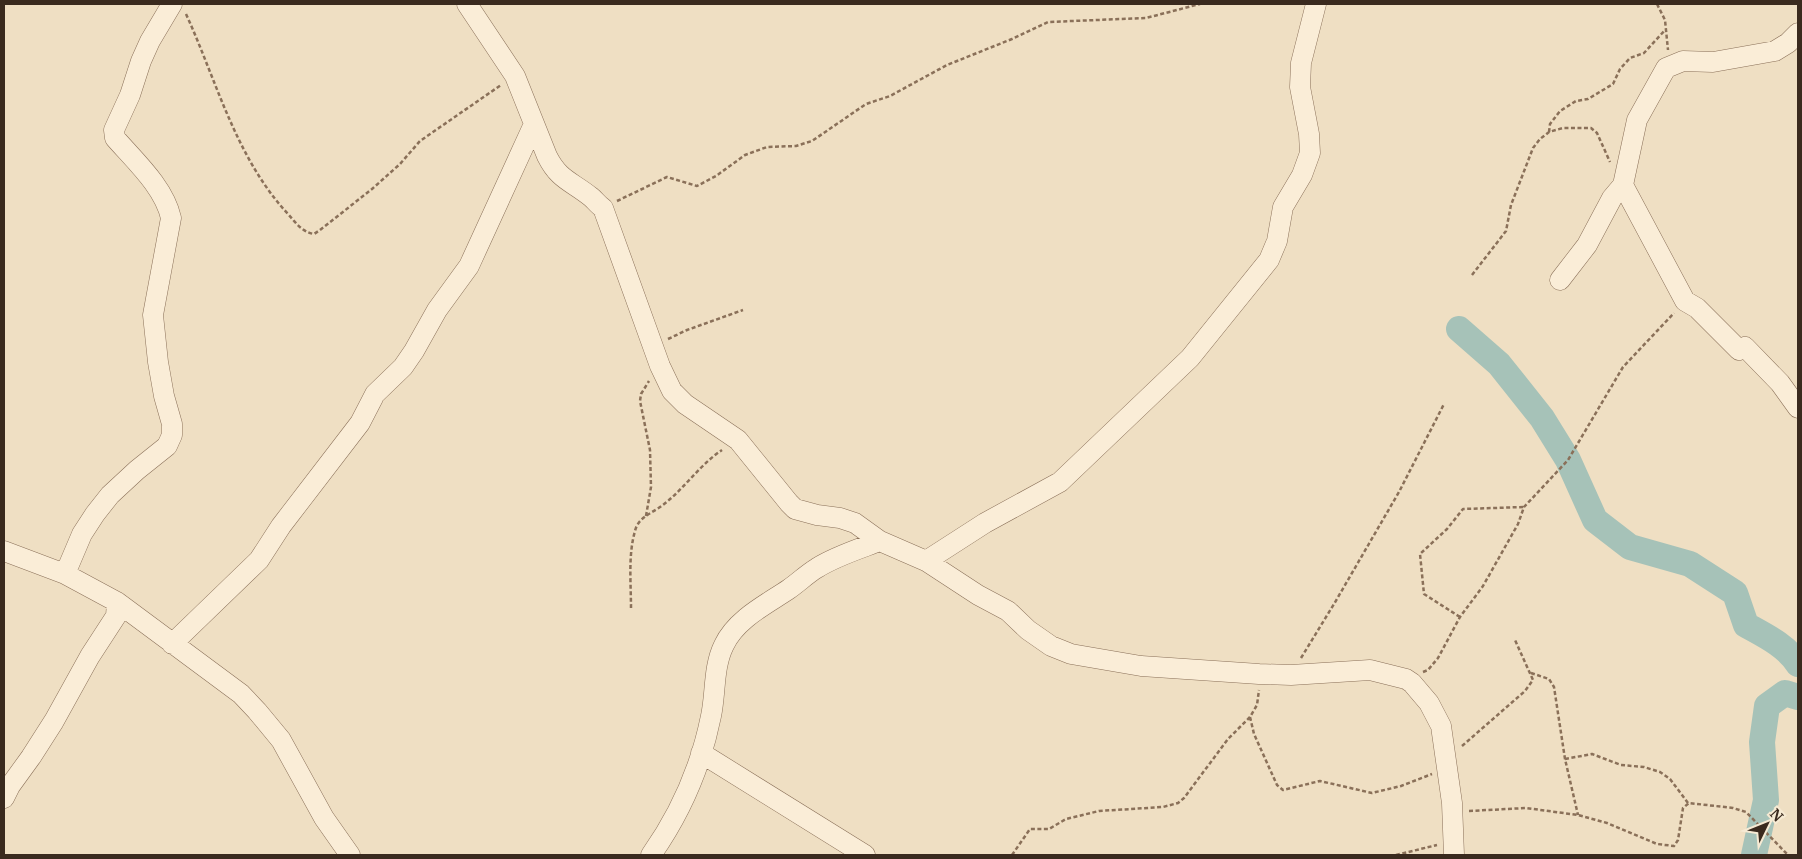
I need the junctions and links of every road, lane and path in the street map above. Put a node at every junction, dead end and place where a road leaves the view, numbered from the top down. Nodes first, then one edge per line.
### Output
1 (467, 4) edge
2 (1200, 4) edge
3 (1316, 4) edge
4 (1656, 4) edge
5 (179, 8) edge
6 (1666, 29) junction
7 (1798, 33) edge
8 (1666, 68) junction
9 (515, 76) junction
10 (534, 124) junction
11 (1549, 132) junction
12 (1623, 185) junction
13 (603, 208) junction
14 (1472, 275) dead end
15 (1560, 280) dead end
16 (1685, 301) junction
17 (743, 310) dead end
18 (652, 346) junction
19 (660, 366) junction
20 (1444, 404) dead end
21 (1798, 408) edge
22 (738, 440) junction
23 (1524, 507) junction
24 (646, 516) junction
25 (880, 541) junction
26 (4, 551) edge
27 (926, 561) junction
28 (65, 574) junction
29 (117, 602) junction
30 (631, 608) dead end
31 (1460, 617) junction
32 (1515, 640) dead end
33 (172, 644) junction
34 (1531, 673) junction
35 (1252, 674) junction
36 (1291, 674) junction
37 (1406, 679) junction
38 (1250, 716) junction
39 (701, 753) junction
40 (1565, 759) junction
41 (1446, 764) junction
42 (4, 798) edge
43 (1689, 803) junction
44 (1452, 813) junction
45 (1578, 815) junction
46 (1454, 848) edge
47 (350, 855) edge
48 (652, 855) edge
49 (865, 855) edge
50 (1012, 855) edge
51 (1396, 855) edge
52 (1788, 855) edge

1 - 9 street
2 - 13 path
3 - 27 street
4 - 6 path
5 - 9 path
5 - 28 street
6 - 8 path
6 - 11 path
7 - 8 street
8 - 12 street
9 - 10 street
10 - 13 street
10 - 33 street
11 - 12 path
11 - 14 path
12 - 15 street
12 - 16 street
13 - 18 street
16 - 21 street
16 - 23 path
17 - 18 path
18 - 19 street
19 - 22 street
19 - 24 path
20 - 36 path
22 - 24 path
22 - 25 street
23 - 31 path
23 - 31 path
24 - 30 path
25 - 27 street
25 - 39 street
26 - 28 street
27 - 35 street
28 - 29 street
29 - 33 street
29 - 42 street
31 - 37 path
32 - 34 path
33 - 47 street
34 - 40 path
34 - 41 path
35 - 36 street
35 - 38 path
36 - 37 street
37 - 41 street
38 - 41 path
38 - 50 path
39 - 48 street
39 - 49 street
40 - 43 path
40 - 45 path
41 - 44 street
43 - 45 path
43 - 52 path
44 - 45 path
44 - 46 street
46 - 51 path

